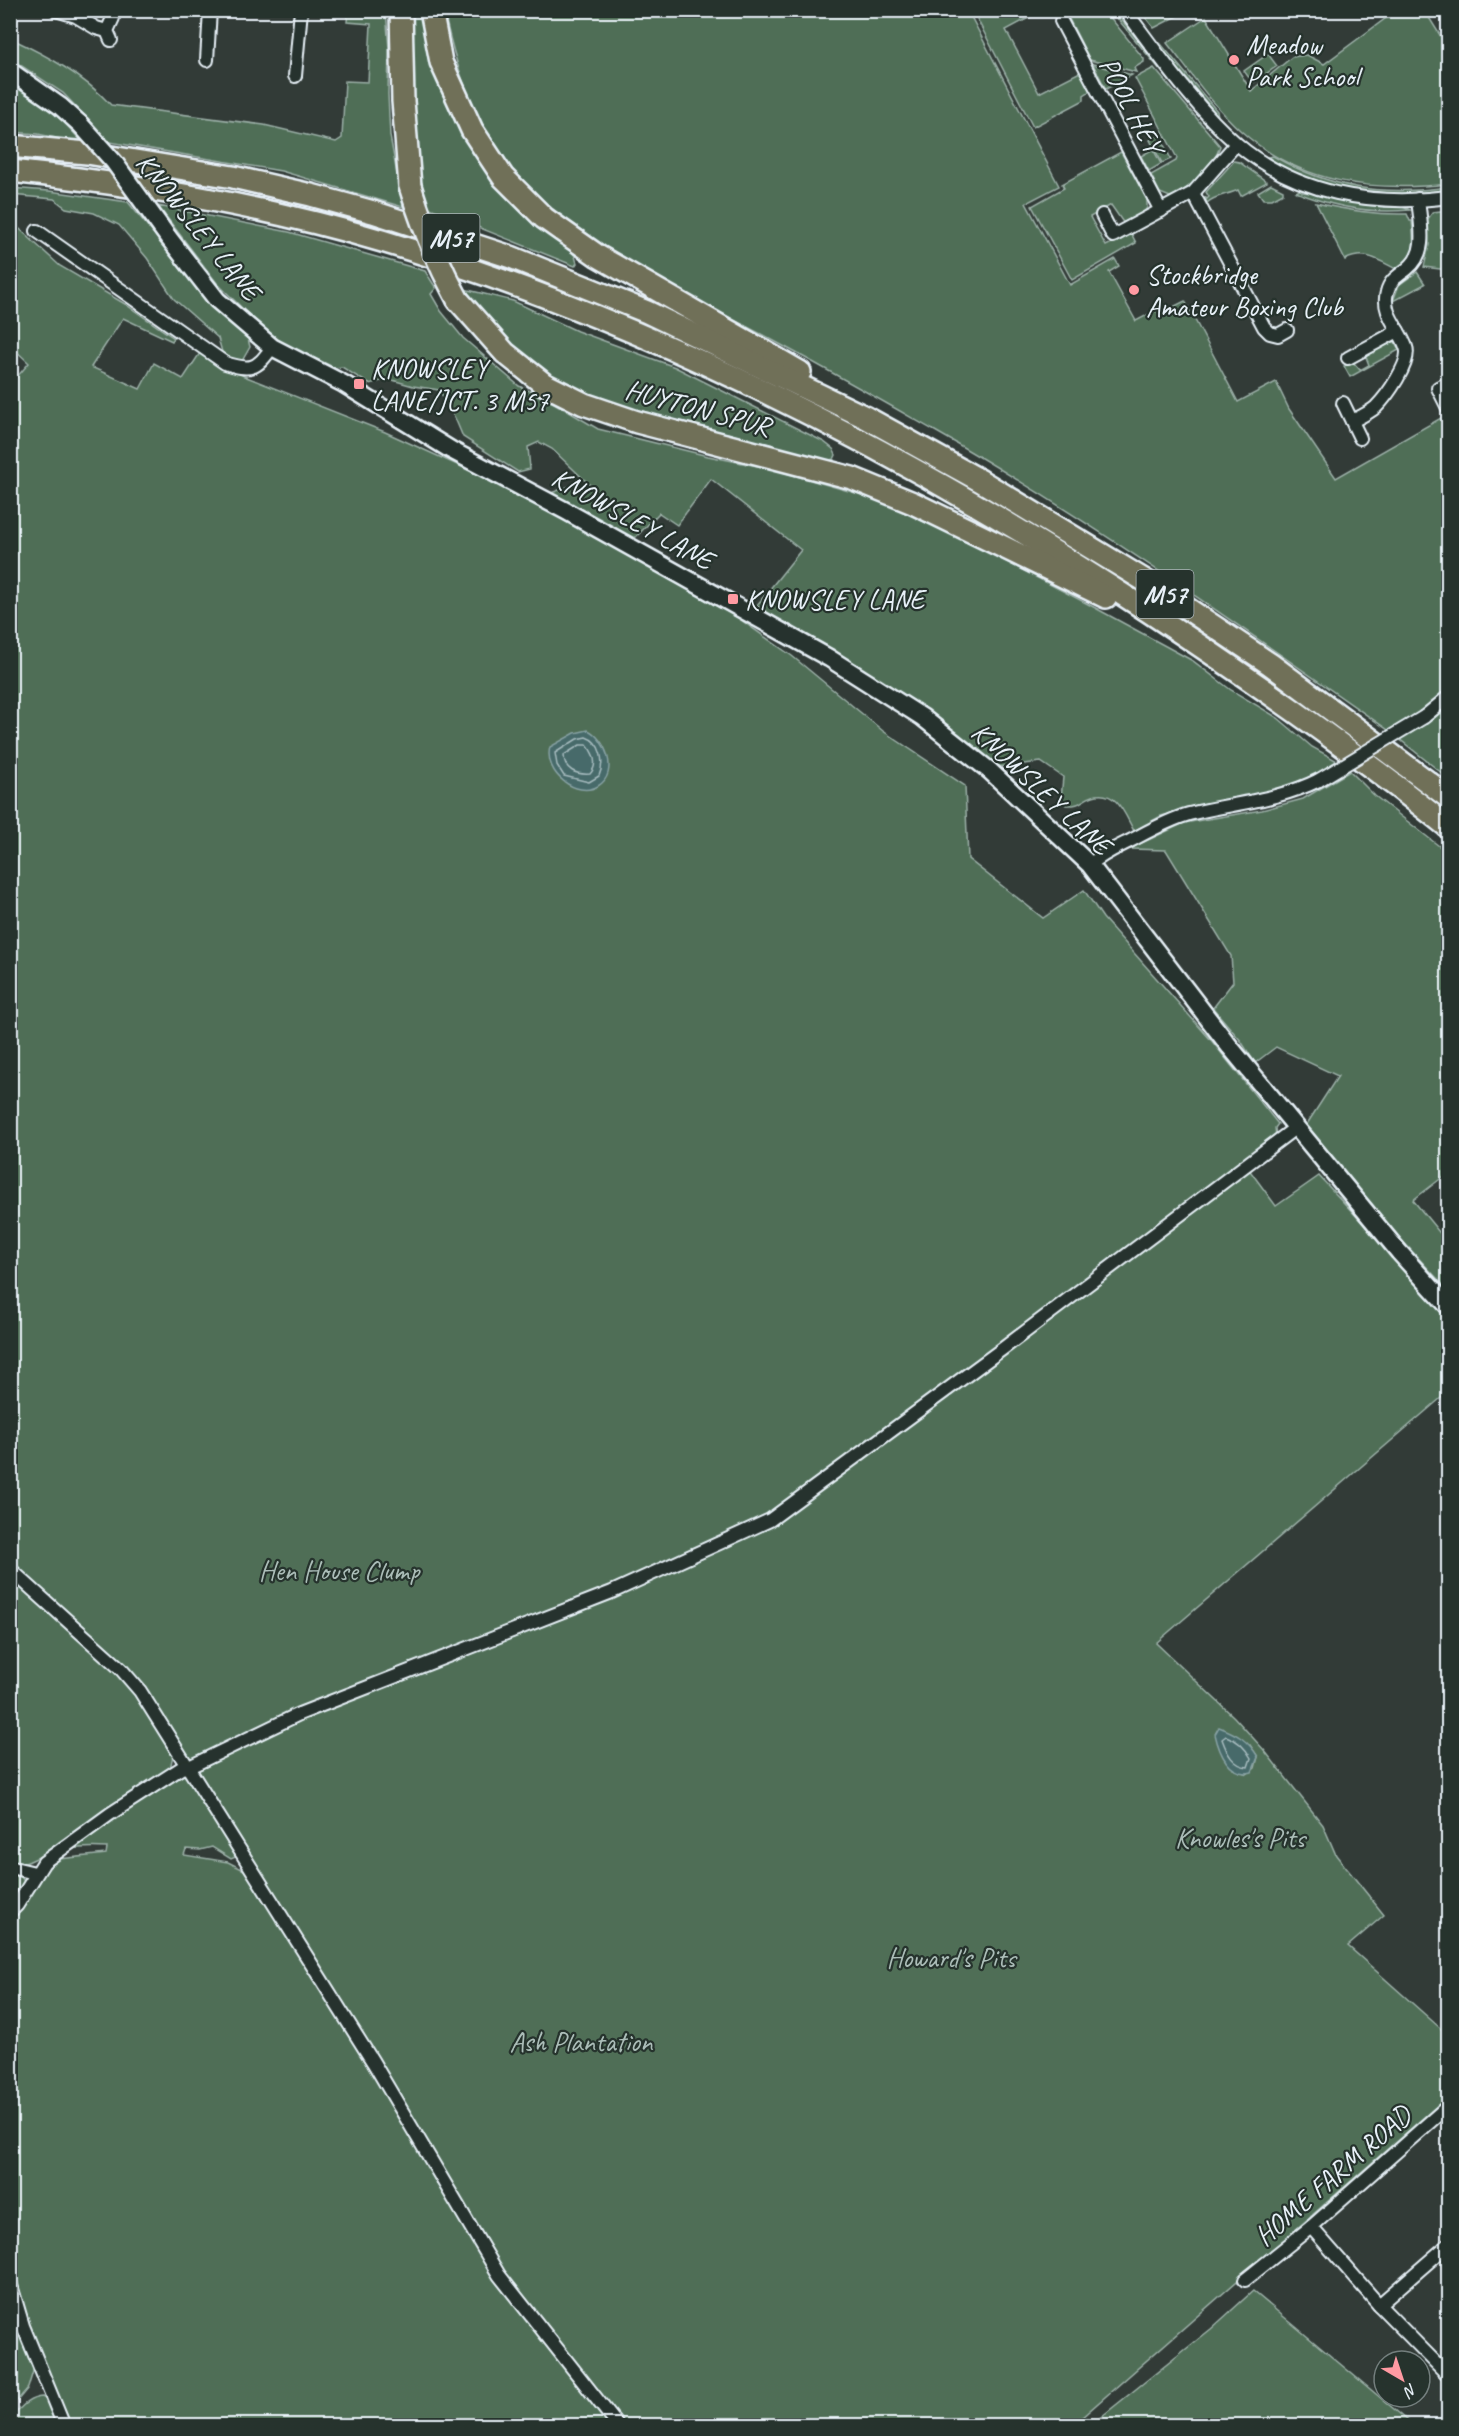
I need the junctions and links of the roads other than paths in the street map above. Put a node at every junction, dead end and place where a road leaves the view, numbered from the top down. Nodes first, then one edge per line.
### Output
1 (56, 10) edge
2 (210, 10) edge
3 (302, 10) edge
4 (400, 10) edge
5 (431, 10) edge
6 (1125, 10) edge
7 (113, 18) dead end
8 (1061, 21) dead end
9 (207, 63) dead end
10 (10, 71) edge
11 (306, 84) dead end
12 (1236, 144) junction
13 (10, 146) edge
14 (10, 171) edge
15 (1193, 193) junction
16 (1449, 197) edge
17 (1418, 199) junction
18 (1161, 211) junction
19 (1102, 214) dead end
20 (37, 231) dead end
21 (1287, 330) dead end
22 (1398, 331) junction
23 (272, 347) junction
24 (1356, 358) dead end
25 (1449, 383) edge
26 (1343, 403) dead end
27 (1449, 408) edge
28 (865, 417) junction
29 (1352, 421) junction
30 (1360, 438) dead end
31 (1220, 658) junction
32 (1449, 697) edge
33 (1449, 797) edge
34 (1449, 827) edge
35 (1090, 865) junction
36 (1295, 1128) junction
37 (1449, 1306) edge
38 (10, 1569) edge
39 (186, 1766) junction
40 (10, 1867) edge
41 (35, 1873) junction
42 (10, 1912) edge
43 (1449, 2106) edge
44 (1311, 2227) junction
45 (1449, 2245) edge
46 (1245, 2280) dead end
47 (10, 2282) edge
48 (1379, 2305) junction
49 (1449, 2375) edge
50 (64, 2426) edge
51 (618, 2426) edge

1 - 7 street
2 - 9 street
3 - 11 street
4 - 31 highway, HUYTON SPUR / M57, bridge
5 - 28 highway, M57
6 - 12 street
8 - 18 street, POOL HEY
10 - 23 main road, KNOWSLEY LANE, bridge
12 - 15 street
12 - 17 street
13 - 28 highway, M57
14 - 31 highway, M57
15 - 18 street
15 - 21 street
16 - 17 street
17 - 22 street
18 - 19 street
20 - 23 street
22 - 24 street
22 - 29 street
23 - 35 main road, KNOWSLEY LANE
25 - 27 street
26 - 29 street
28 - 33 highway, M57
29 - 30 street
31 - 34 highway, M57
32 - 35 street, bridge
35 - 36 main road, KNOWSLEY LANE
36 - 37 main road, KNOWSLEY LANE
36 - 39 street
38 - 39 street
39 - 41 street
39 - 51 street
40 - 41 street
41 - 42 street
43 - 44 street, HOME FARM ROAD
44 - 46 street, HOME FARM ROAD
44 - 48 street
45 - 48 street
47 - 50 street
48 - 49 street

